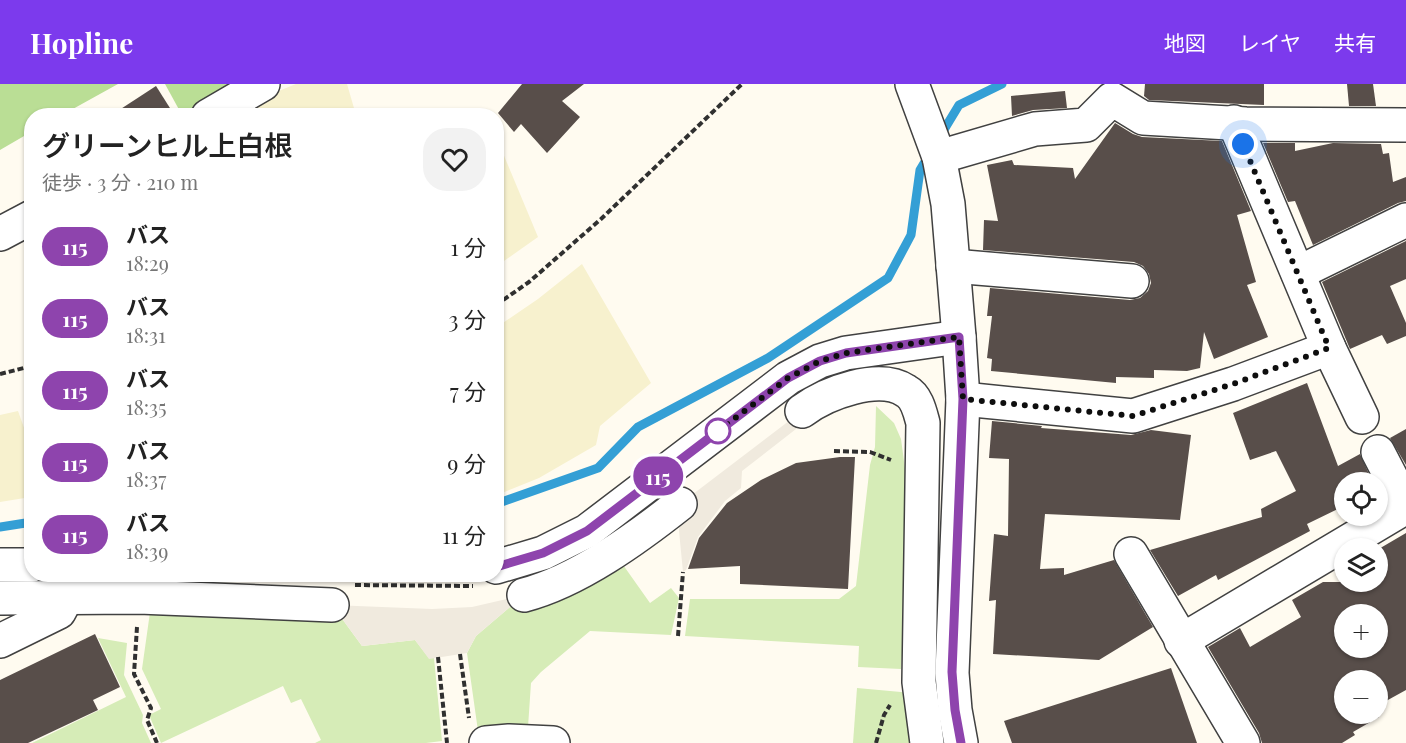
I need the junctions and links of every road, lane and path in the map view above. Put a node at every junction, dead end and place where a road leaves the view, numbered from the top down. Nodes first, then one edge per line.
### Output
1 (262, 84) edge
2 (742, 84) edge
3 (912, 84) edge
4 (222, 108) edge
5 (1234, 122) junction
6 (1406, 125) edge
7 (939, 157) junction
8 (1406, 220) edge
9 (24, 221) edge
10 (0, 234) edge
11 (953, 266) junction
12 (1298, 273) junction
13 (1132, 281) dead end
14 (504, 299) edge
15 (959, 337) junction
16 (1329, 348) junction
17 (24, 368) edge
18 (0, 374) edge
19 (963, 399) junction
20 (802, 411) dead end
21 (1362, 417) dead end
22 (834, 451) dead end
23 (1378, 452) dead end
24 (922, 471) junction
25 (680, 504) dead end
26 (1406, 507) edge
27 (1131, 554) dead end
28 (0, 565) edge
29 (24, 565) edge
30 (504, 569) edge
31 (683, 572) dead end
32 (440, 582) edge
33 (339, 595) joint
34 (524, 595) dead end
35 (68, 597) junction
36 (139, 597) junction
37 (0, 598) edge
38 (678, 636) dead end
39 (0, 641) edge
40 (1181, 641) junction
41 (460, 654) dead end
42 (438, 657) dead end
43 (478, 731) edge
44 (157, 743) edge
45 (447, 743) edge
46 (553, 743) edge
47 (927, 743) edge
48 (961, 743) edge
49 (1243, 743) edge

1 - 4 street
2 - 14 path
3 - 7 street
5 - 6 street
5 - 7 street
5 - 12 street
7 - 11 street
8 - 12 street
9 - 10 street
11 - 13 street
11 - 15 street
12 - 16 street
15 - 19 street
15 - 30 street
16 - 19 street
16 - 21 street
17 - 18 path
19 - 48 street
20 - 24 street
22 - 24 path
23 - 26 street
24 - 47 street
25 - 34 street
26 - 40 street
27 - 40 street
28 - 29 street
31 - 38 path
32 - 33 path
33 - 36 street
35 - 36 street
35 - 37 street
35 - 39 street
36 - 44 path
40 - 49 street
41 - 43 path
42 - 45 path
43 - 46 street

